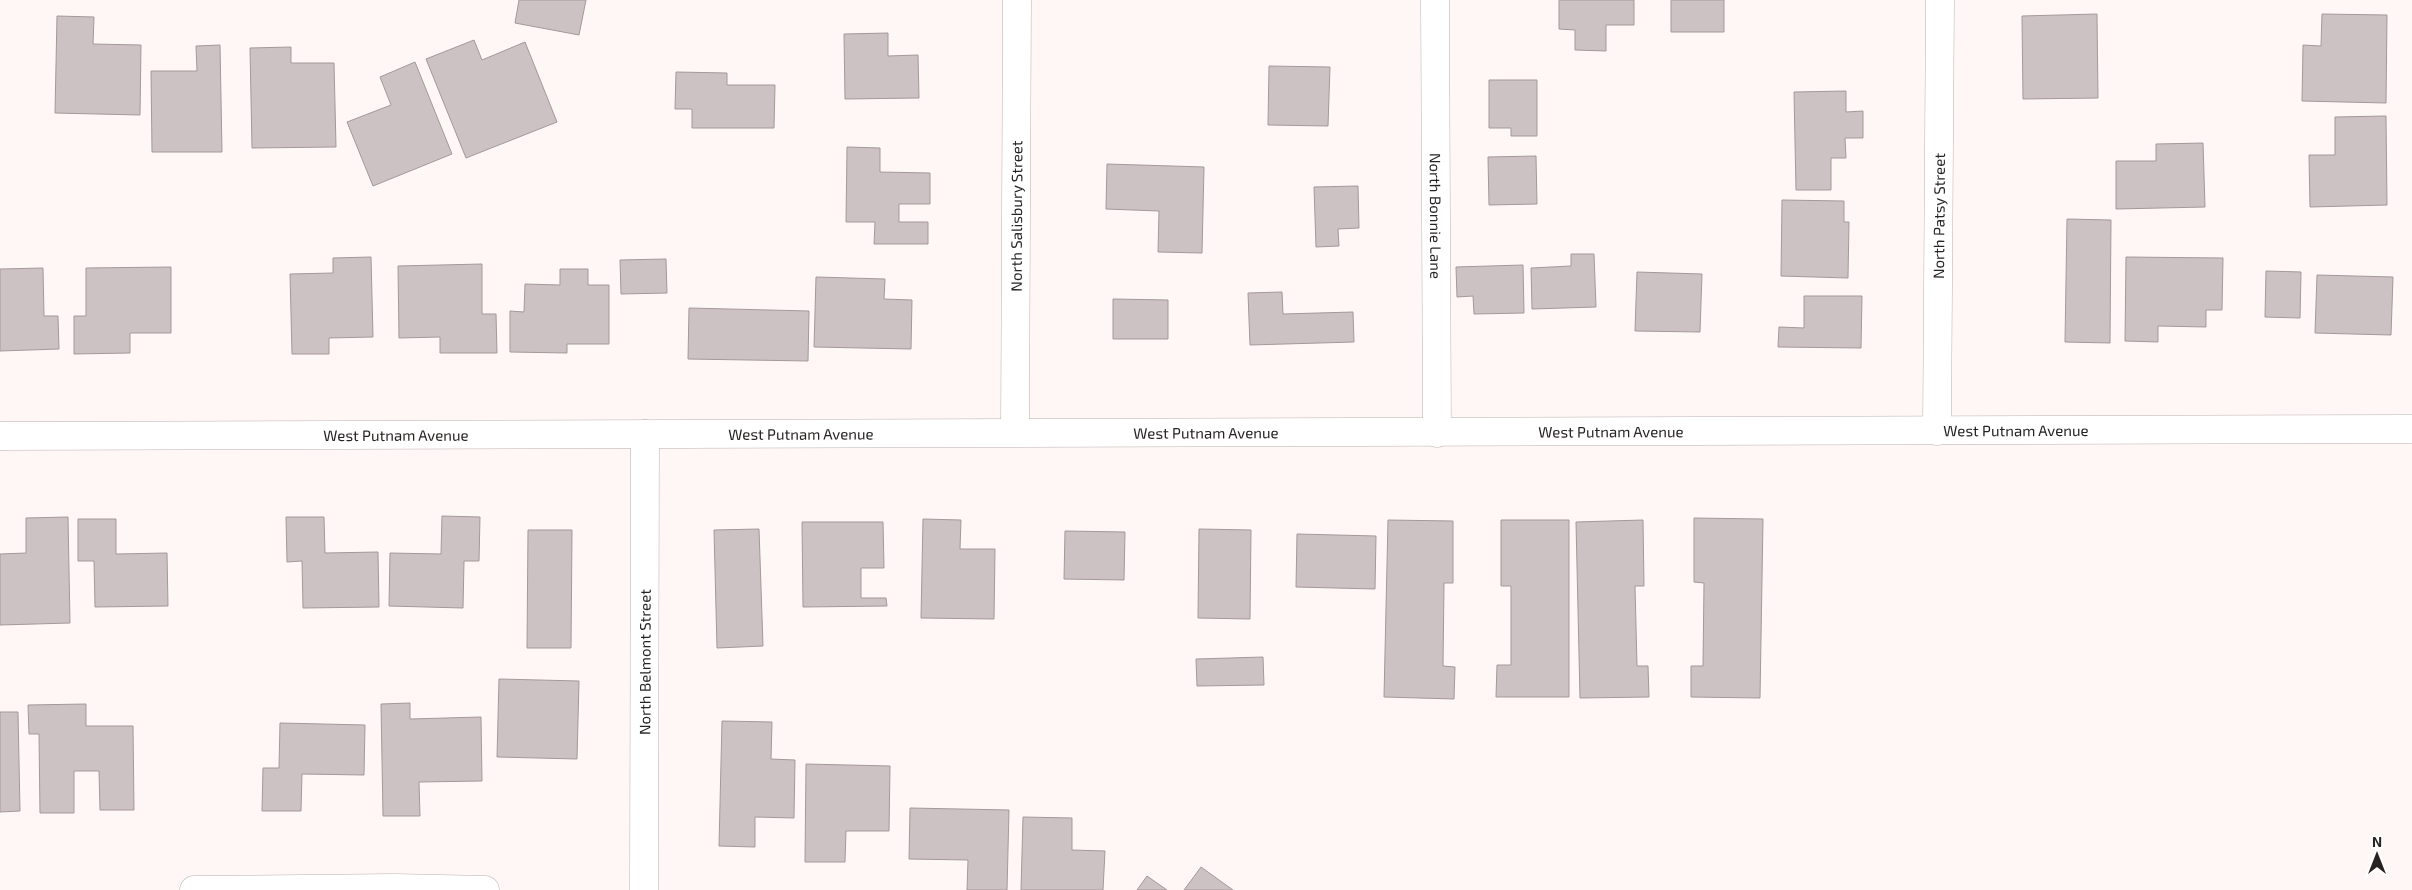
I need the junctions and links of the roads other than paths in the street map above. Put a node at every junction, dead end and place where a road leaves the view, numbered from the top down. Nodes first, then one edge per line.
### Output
1 (1017, 0) edge
2 (1434, 0) edge
3 (1940, 0) edge
4 (2412, 429) edge
5 (1937, 431) junction
6 (1015, 432) junction
7 (1437, 433) junction
8 (645, 434) junction
9 (0, 436) edge
10 (194, 890) edge
11 (485, 890) edge
12 (644, 890) edge

1 - 6 street, North Salisbury Street
2 - 7 street, North Bonnie Lane
3 - 5 street, North Patsy Street
4 - 5 street, West Putnam Avenue
5 - 7 street, West Putnam Avenue
6 - 7 street, West Putnam Avenue
6 - 8 street, West Putnam Avenue
8 - 9 street, West Putnam Avenue
8 - 12 street, North Belmont Street
10 - 11 street

